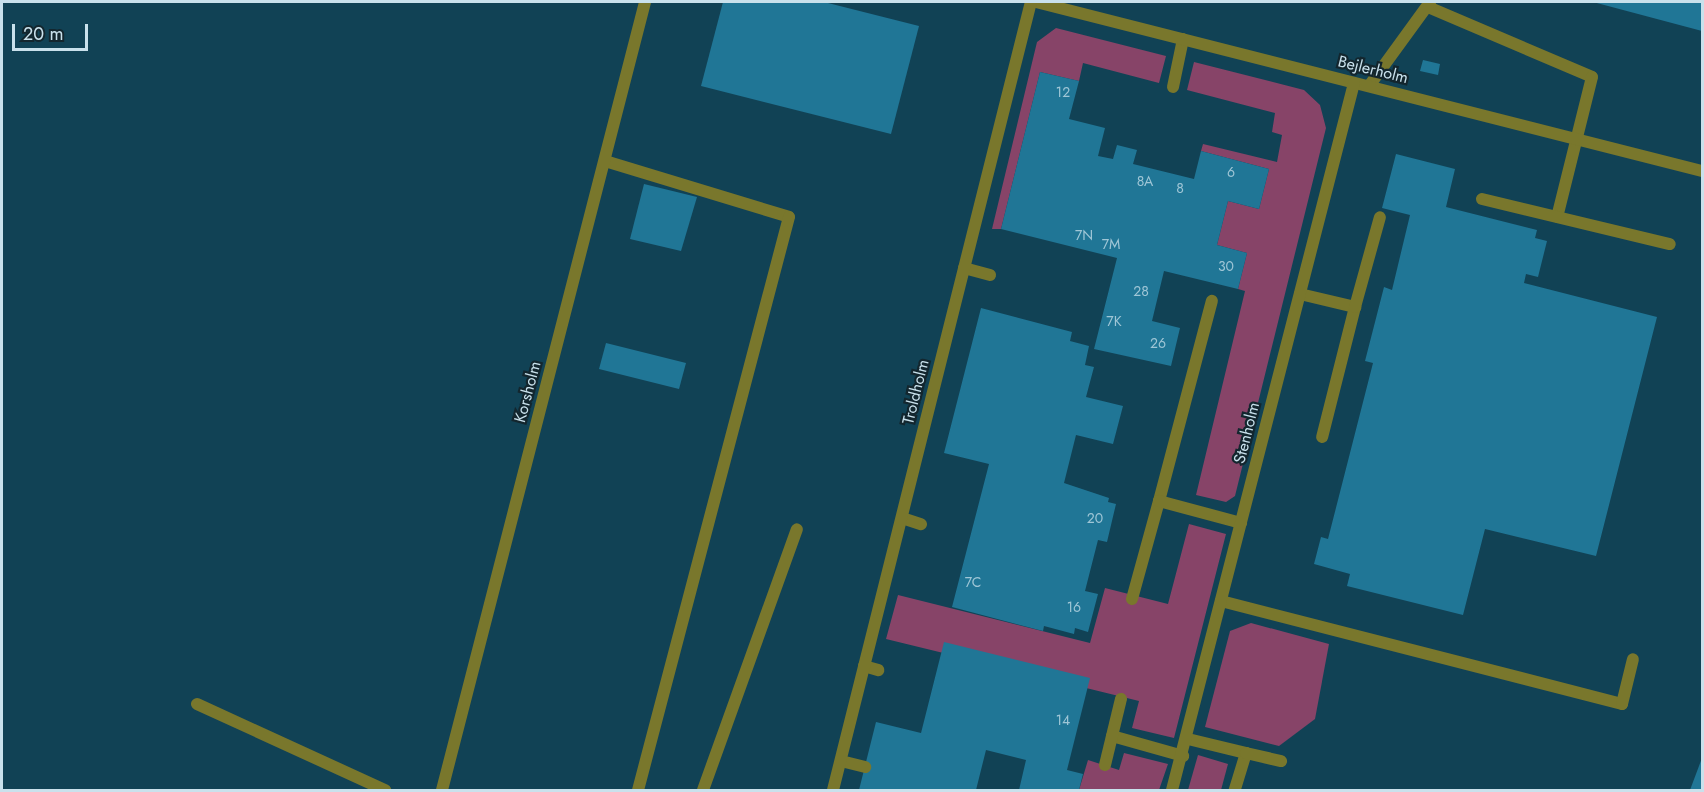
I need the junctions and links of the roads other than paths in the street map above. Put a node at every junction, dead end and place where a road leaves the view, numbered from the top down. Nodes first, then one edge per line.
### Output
1 (645, 2) edge
2 (1031, 2) edge
3 (1036, 2) edge
4 (1429, 4) edge
5 (1183, 39) junction
6 (1354, 83) junction
7 (1369, 86) junction
8 (1173, 87) dead end
9 (1576, 139) junction
10 (605, 161) junction
11 (1702, 171) edge
12 (1482, 199) dead end
13 (1380, 217) dead end
14 (1557, 217) junction
15 (1670, 244) dead end
16 (964, 268) junction
17 (990, 275) dead end
18 (1300, 294) junction
19 (1212, 301) dead end
20 (1355, 307) junction
21 (1322, 437) dead end
22 (1159, 501) junction
23 (902, 518) junction
24 (1241, 523) junction
25 (921, 524) dead end
26 (798, 529) dead end
27 (1132, 599) dead end
28 (1221, 601) junction
29 (1633, 659) dead end
30 (864, 666) junction
31 (878, 670) dead end
32 (1121, 699) dead end
33 (197, 704) dead end
34 (1112, 736) junction
35 (1188, 739) junction
36 (1246, 753) junction
37 (1183, 756) junction
38 (841, 761) junction
39 (1281, 761) dead end
40 (1105, 765) dead end
41 (864, 767) dead end
42 (385, 790) edge
43 (442, 790) edge
44 (638, 790) edge
45 (703, 790) edge
46 (833, 790) edge
47 (1172, 790) edge
48 (1235, 790) edge

1 - 10 street, Korsholm
2 - 16 street, Troldholm
3 - 5 street, Bejlerholm
4 - 7 street
4 - 9 street
5 - 6 street, Bejlerholm
5 - 8 street
6 - 7 street, Bejlerholm
6 - 18 street, Stenholm
7 - 9 street, Bejlerholm
9 - 11 street, Bejlerholm
9 - 14 street
10 - 43 street, Korsholm
10 - 44 street
12 - 14 street
13 - 20 street
14 - 15 street
16 - 17 street
16 - 23 street, Troldholm
18 - 20 street
18 - 24 street, Stenholm
19 - 22 street
20 - 21 street
22 - 24 street
22 - 27 street
23 - 25 street
23 - 30 street, Troldholm
24 - 28 street, Stenholm
26 - 45 street
28 - 29 street
28 - 35 street, Stenholm
30 - 31 street
30 - 38 street, Troldholm
32 - 34 street
33 - 42 street
34 - 37 street
34 - 40 street
35 - 36 street
35 - 37 street, Stenholm
36 - 39 street
36 - 48 street
37 - 47 street, Stenholm
38 - 41 street
38 - 46 street, Troldholm

